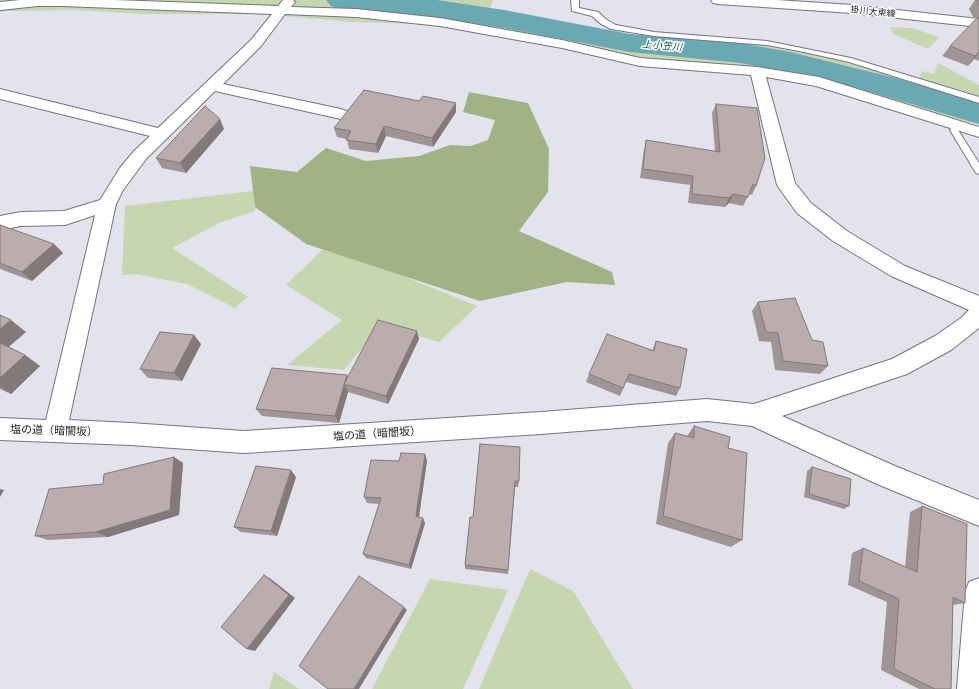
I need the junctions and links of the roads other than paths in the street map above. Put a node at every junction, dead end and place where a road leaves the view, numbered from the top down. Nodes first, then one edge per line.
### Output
1 (575, 0) edge
2 (718, 0) edge
3 (0, 6) edge
4 (285, 6) edge
5 (979, 23) edge
6 (757, 71) junction
7 (213, 86) junction
8 (0, 94) edge
9 (979, 100) edge
10 (341, 114) dead end
11 (956, 125) junction
12 (979, 132) edge
13 (162, 134) junction
14 (979, 171) edge
15 (107, 204) junction
16 (0, 223) edge
17 (979, 304) edge
18 (979, 314) edge
19 (754, 415) junction
20 (0, 429) edge
21 (55, 431) junction
22 (979, 513) edge
23 (979, 592) edge
24 (972, 689) edge

1 - 9 lane
2 - 5 street, 掛川大東線
3 - 4 street
4 - 6 street
4 - 7 street
6 - 11 street
6 - 17 street
7 - 10 street
7 - 13 street
8 - 13 street
11 - 12 street
11 - 14 lane
13 - 15 street
15 - 16 street
15 - 21 street
18 - 19 street
19 - 21 street, 塩の道（暗闇坂）
19 - 22 street
20 - 21 street, 塩の道（暗闇坂）
23 - 24 street

